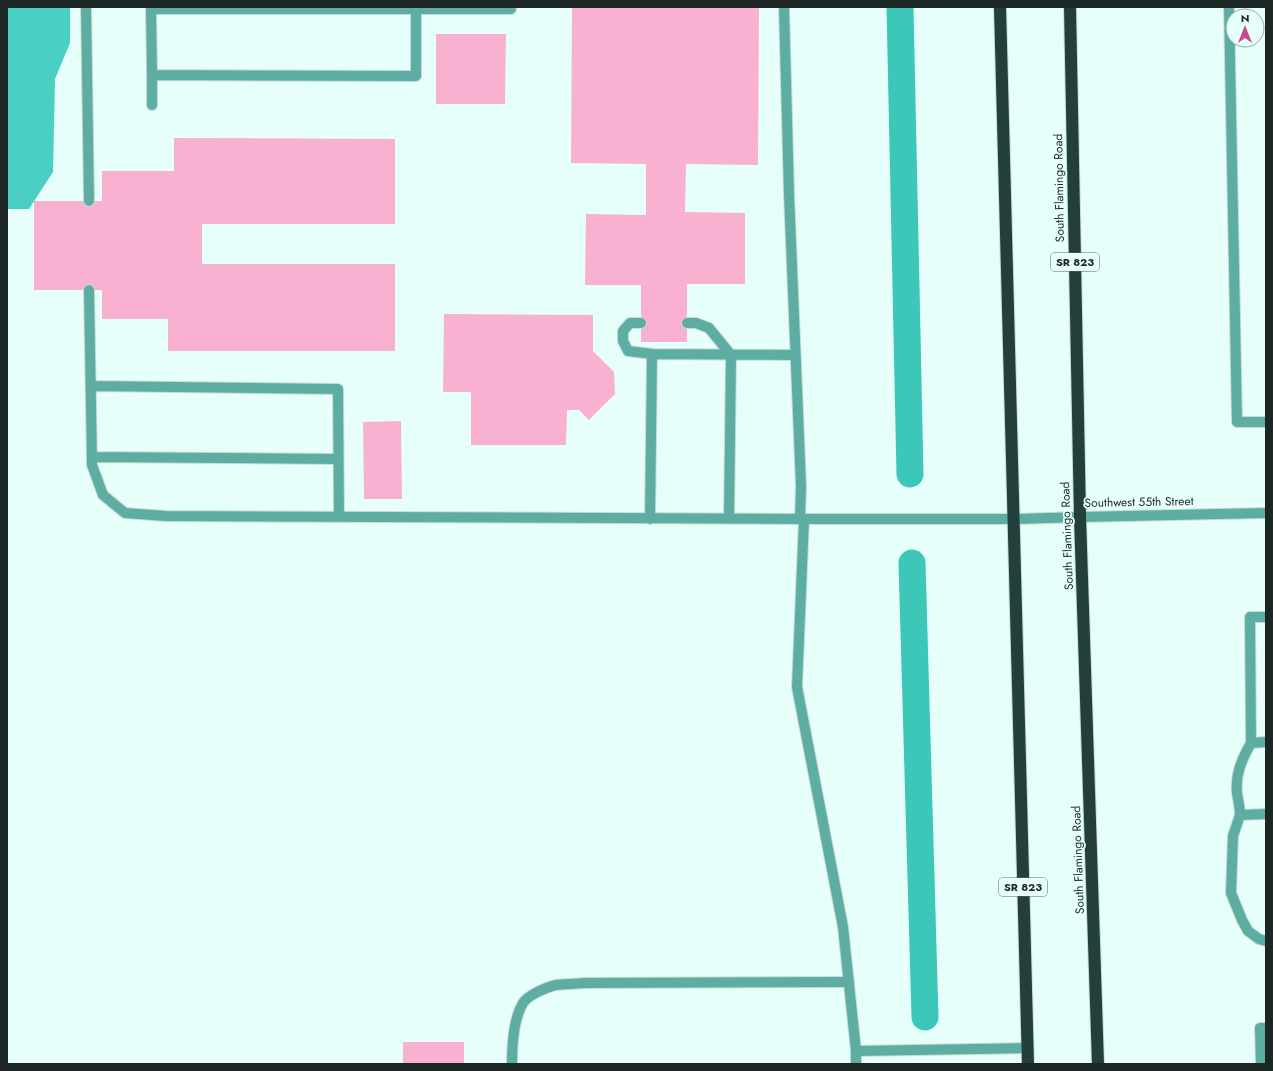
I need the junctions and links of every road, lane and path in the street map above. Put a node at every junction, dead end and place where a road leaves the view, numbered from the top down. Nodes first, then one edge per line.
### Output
1 (86, 7) edge
2 (784, 7) edge
3 (1000, 7) edge
4 (1070, 7) edge
5 (1229, 7) edge
6 (151, 8) edge
7 (416, 8) edge
8 (511, 9) dead end
9 (152, 75) junction
10 (152, 105) dead end
11 (89, 201) dead end
12 (89, 290) dead end
13 (641, 323) dead end
14 (687, 323) dead end
15 (652, 354) junction
16 (731, 355) junction
17 (795, 355) junction
18 (92, 386) junction
19 (1266, 422) edge
20 (92, 457) junction
21 (338, 459) junction
22 (1266, 513) edge
23 (1080, 516) junction
24 (339, 517) junction
25 (650, 519) junction
26 (729, 519) junction
27 (802, 519) junction
28 (1013, 520) junction
29 (1266, 617) edge
30 (1266, 742) edge
31 (1251, 743) junction
32 (1266, 814) edge
33 (1240, 815) junction
34 (1266, 941) edge
35 (849, 982) junction
36 (1266, 1028) edge
37 (1027, 1048) junction
38 (856, 1051) junction
39 (512, 1064) edge
40 (856, 1064) edge
41 (1028, 1064) edge
42 (1098, 1064) edge
43 (1261, 1064) edge

1 - 11 street
2 - 17 street
3 - 28 highway, SR 823
4 - 23 highway, South Flamingo Road / SR 823
5 - 19 street
6 - 7 street
6 - 9 street
7 - 8 street
7 - 9 street
9 - 10 street
12 - 18 street, Southwest 55th Street
13 - 15 street
14 - 16 street
15 - 16 street
15 - 25 street
16 - 17 street
16 - 26 street
17 - 27 street
18 - 20 street, Southwest 55th Street
18 - 21 street
20 - 21 street
20 - 24 street, Southwest 55th Street
21 - 24 street
22 - 23 street, Southwest 55th Street
23 - 28 street, Southwest 55th Street
23 - 42 highway, South Flamingo Road / SR 823
24 - 25 street, Southwest 55th Street
25 - 26 street, Southwest 55th Street
26 - 27 street, Southwest 55th Street
27 - 28 street, Southwest 55th Street
27 - 35 street
28 - 37 highway, SR 823
29 - 31 street
30 - 31 street
31 - 33 street
32 - 33 street
33 - 34 street
35 - 38 street
35 - 39 street
36 - 43 street
37 - 38 street
37 - 41 highway, SR 823
38 - 40 street

